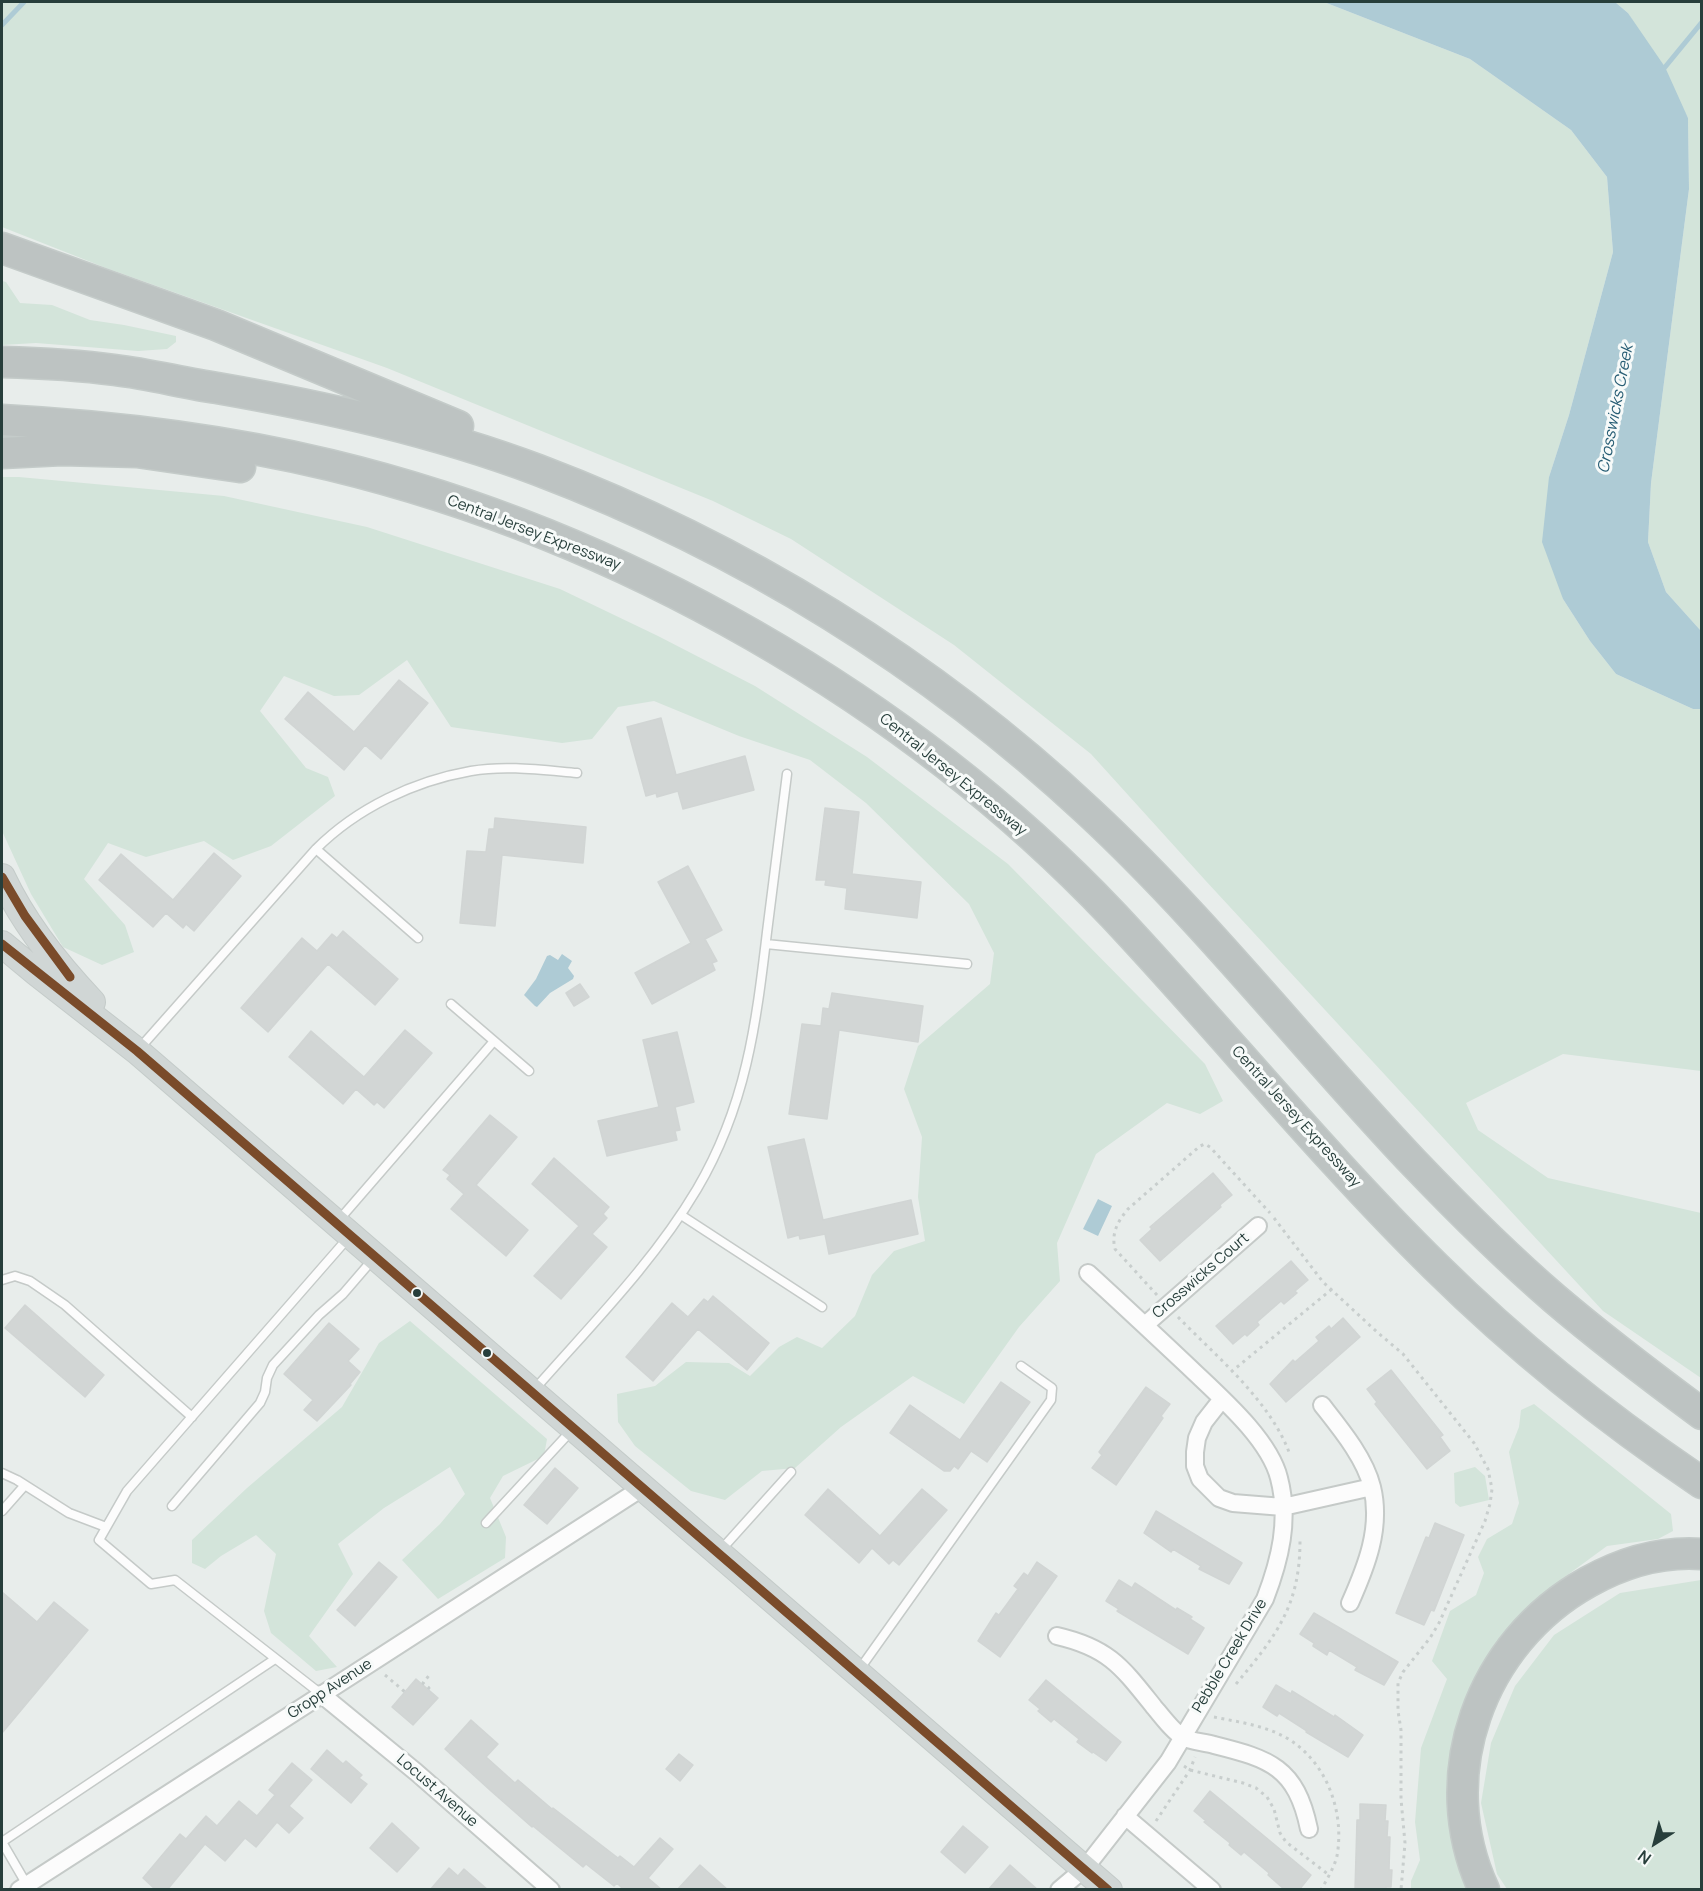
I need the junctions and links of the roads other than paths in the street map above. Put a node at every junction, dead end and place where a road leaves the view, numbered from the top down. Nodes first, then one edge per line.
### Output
1 (2, 248) edge
2 (2, 362) edge
3 (2, 420) edge
4 (2, 453) edge
5 (537, 470) junction
6 (562, 541) junction
7 (577, 773) dead end
8 (787, 774) dead end
9 (316, 849) junction
10 (2, 877) edge
11 (418, 938) dead end
12 (2, 944) edge
13 (766, 944) junction
14 (967, 964) dead end
15 (452, 1004) dead end
16 (494, 1041) junction
17 (137, 1051) junction
18 (529, 1071) dead end
19 (681, 1215) junction
20 (1258, 1226) dead end
21 (343, 1229) junction
22 (375, 1257) junction
23 (1088, 1273) dead end
24 (2, 1280) edge
25 (822, 1307) dead end
26 (1145, 1325) junction
27 (1021, 1366) dead end
28 (532, 1393) junction
29 (1222, 1399) junction
30 (1322, 1405) dead end
31 (1701, 1414) edge
32 (192, 1417) junction
33 (573, 1429) junction
34 (791, 1472) dead end
35 (2, 1473) edge
36 (1701, 1483) edge
37 (25, 1485) junction
38 (1372, 1487) junction
39 (642, 1488) junction
40 (172, 1506) dead end
41 (1283, 1507) junction
42 (2, 1511) edge
43 (486, 1523) dead end
44 (106, 1527) junction
45 (718, 1554) junction
46 (1701, 1554) edge
47 (1350, 1603) dead end
48 (1057, 1636) dead end
49 (276, 1659) junction
50 (857, 1673) junction
51 (321, 1694) junction
52 (1182, 1737) junction
53 (1125, 1816) junction
54 (1309, 1829) dead end
55 (2, 1842) edge
56 (1084, 1868) junction
57 (23, 1887) edge
58 (551, 1890) edge
59 (1059, 1890) edge
60 (1108, 1890) edge
61 (1212, 1890) edge
62 (1485, 1890) edge

1 - 5 highway
2 - 5 highway
3 - 6 highway, Central Jersey Expressway
4 - 6 highway
5 - 31 highway
6 - 36 highway, Central Jersey Expressway
7 - 9 lane
8 - 13 lane
9 - 11 lane
9 - 17 lane
10 - 17 main road
12 - 17 main road
13 - 14 lane
13 - 19 lane
15 - 16 lane
16 - 18 lane
16 - 21 lane
17 - 21 main road
19 - 25 lane
19 - 28 lane
20 - 26 street, Crosswicks Court
21 - 22 main road
21 - 32 lane
22 - 28 main road
22 - 40 lane
23 - 26 street, Pebble Creek Drive
24 - 32 lane
26 - 29 street, Pebble Creek Drive
27 - 50 lane
28 - 33 main road
29 - 41 street, Pebble Creek Drive
29 - 41 street
30 - 38 street
32 - 44 lane
33 - 39 main road
33 - 43 lane
34 - 45 lane
35 - 37 lane
37 - 42 lane
37 - 44 lane
38 - 41 street
38 - 47 street
39 - 45 main road
39 - 51 street, Gropp Avenue
41 - 52 street, Pebble Creek Drive
44 - 49 lane
45 - 50 main road
46 - 62 highway
48 - 52 street
49 - 51 lane
49 - 55 lane
50 - 56 main road
51 - 57 street, Gropp Avenue
51 - 58 street, Locust Avenue
52 - 53 street, Pebble Creek Drive
52 - 54 street
53 - 56 street, Pebble Creek Drive
53 - 61 street
55 - 57 lane
56 - 59 street, Pebble Creek Drive
56 - 60 main road

